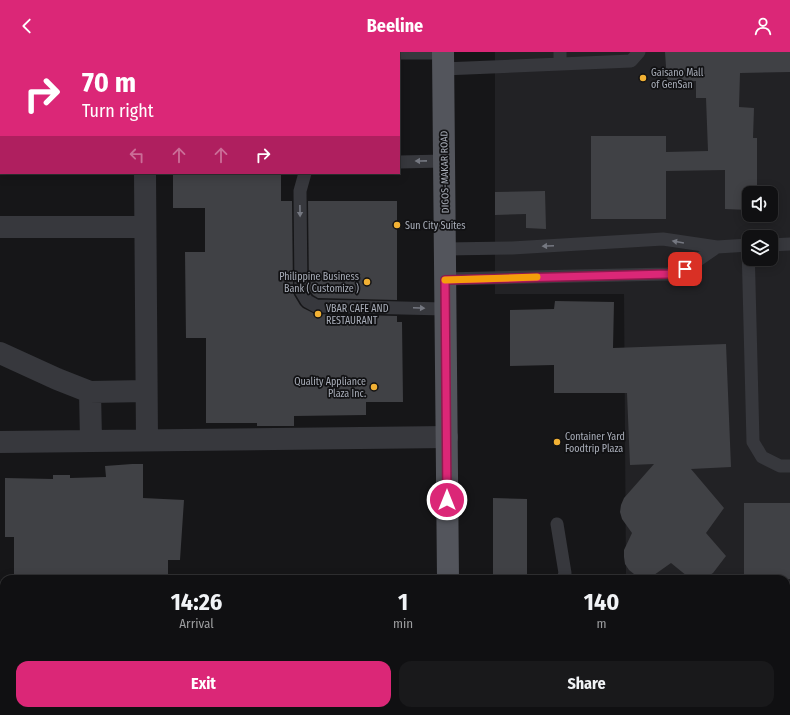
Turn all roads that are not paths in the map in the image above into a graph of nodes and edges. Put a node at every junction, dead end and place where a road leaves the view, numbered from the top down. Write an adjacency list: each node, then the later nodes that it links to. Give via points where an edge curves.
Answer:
1 (639, 52): 4 (lane, via 631,61)
2 (400, 53): 3 (lane)
3 (443, 58): 4 (lane); 5 (main road, DIGOS-MAKAR ROAD)
4 (560, 58)
5 (444, 161): 6 (lane, one-way to 6); 15 (main road, DIGOS-MAKAR ROAD)
6 (400, 162)
7 (145, 174): 9 (street)
8 (305, 174): 18 (lane, one-way to 18, via 300,191 301,291 306,300 316,306)
9 (145, 227): 10 (street); 20 (street)
10 (0, 228)
11 (790, 244): 13 (lane)
12 (742, 245): 14 (lane)
13 (778, 245)
14 (716, 247): 15 (lane, one-way to 15, via 663,239 512,248); 17 (lane, via 685,269 668,274)
15 (444, 249): 17 (main road, DIGOS-MAKAR ROAD)
16 (749, 266): 26 (lane, via 753,442 762,457 780,466)
17 (445, 280): 18 (main road, DIGOS-MAKAR ROAD)
18 (445, 308): 22 (main road, DIGOS-MAKAR ROAD)
19 (0, 353): 21 (street)
20 (146, 391): 21 (street); 24 (street)
21 (90, 392): 23 (street)
22 (447, 437): 24 (street); 28 (main road, DIGOS-MAKAR ROAD)
23 (91, 440): 24 (street); 25 (street)
24 (147, 440)
25 (0, 442)
26 (790, 466)
27 (557, 524): 29 (lane)
28 (448, 575)
29 (564, 575)

